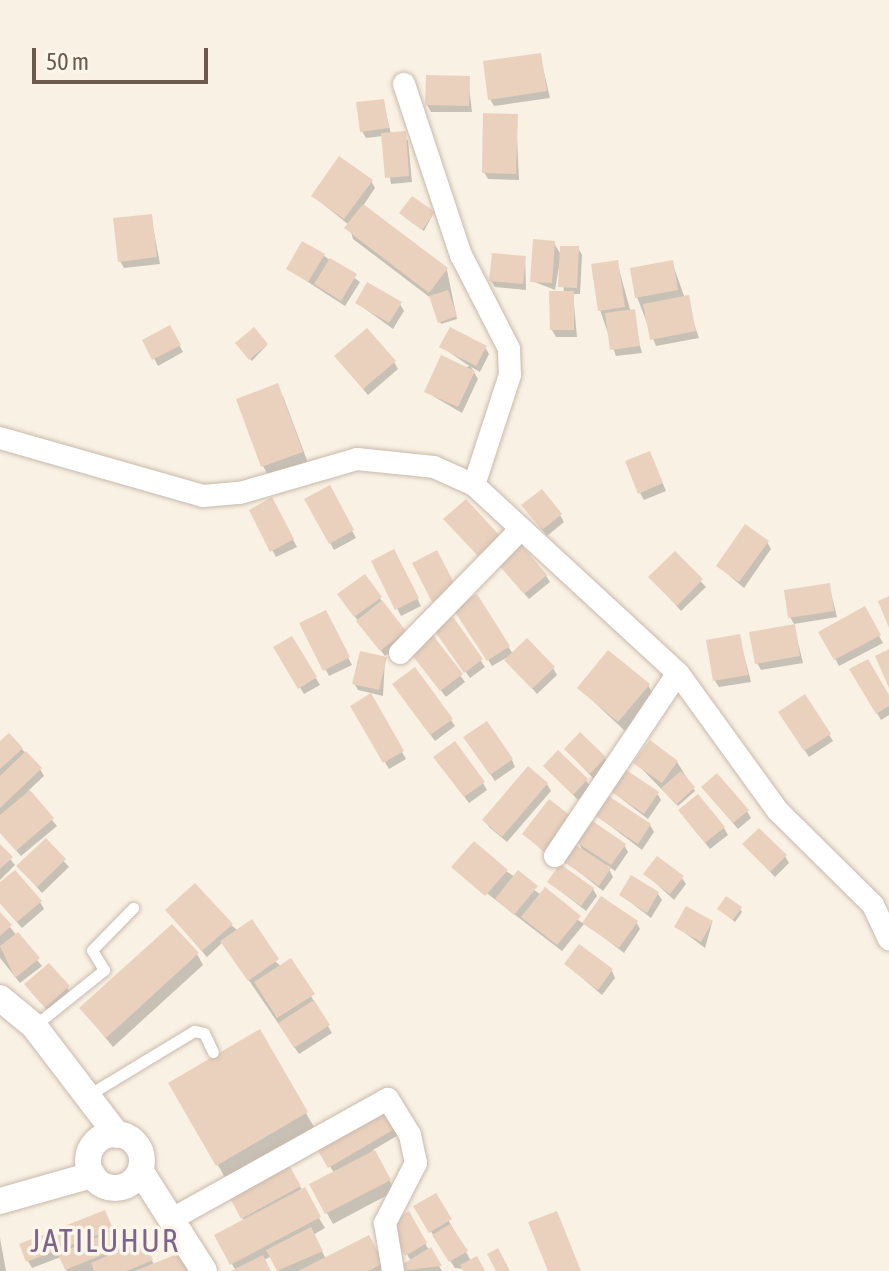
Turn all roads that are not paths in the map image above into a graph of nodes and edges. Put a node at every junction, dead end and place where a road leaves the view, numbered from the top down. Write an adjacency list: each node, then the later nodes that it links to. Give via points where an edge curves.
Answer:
1 (404, 84): 3 (street, via 461,255 509,349 510,375)
2 (0, 438): 3 (street, via 203,496 240,493 357,459 434,467)
3 (474, 485): 4 (street)
4 (521, 529): 5 (street); 6 (street)
5 (400, 653)
6 (678, 673): 7 (street); 9 (street, via 778,811 873,905)
7 (555, 856)
8 (133, 908): 11 (lane, via 92,950 104,970)
9 (889, 939)
10 (0, 998): 11 (street)
11 (34, 1026): 13 (street)
12 (213, 1052): 13 (lane, via 204,1033 194,1031)
13 (90, 1094): 14 (street)
14 (117, 1135): 15 (street, via 138,1147); 16 (street, via 92,1147)
15 (141, 1172): 16 (street, via 117,1188); 18 (street)
16 (92, 1175): 17 (street)
17 (0, 1201)
18 (172, 1219): 19 (street); 20 (street, via 391,1100 416,1163 385,1223)
19 (204, 1271)
20 (393, 1271)

